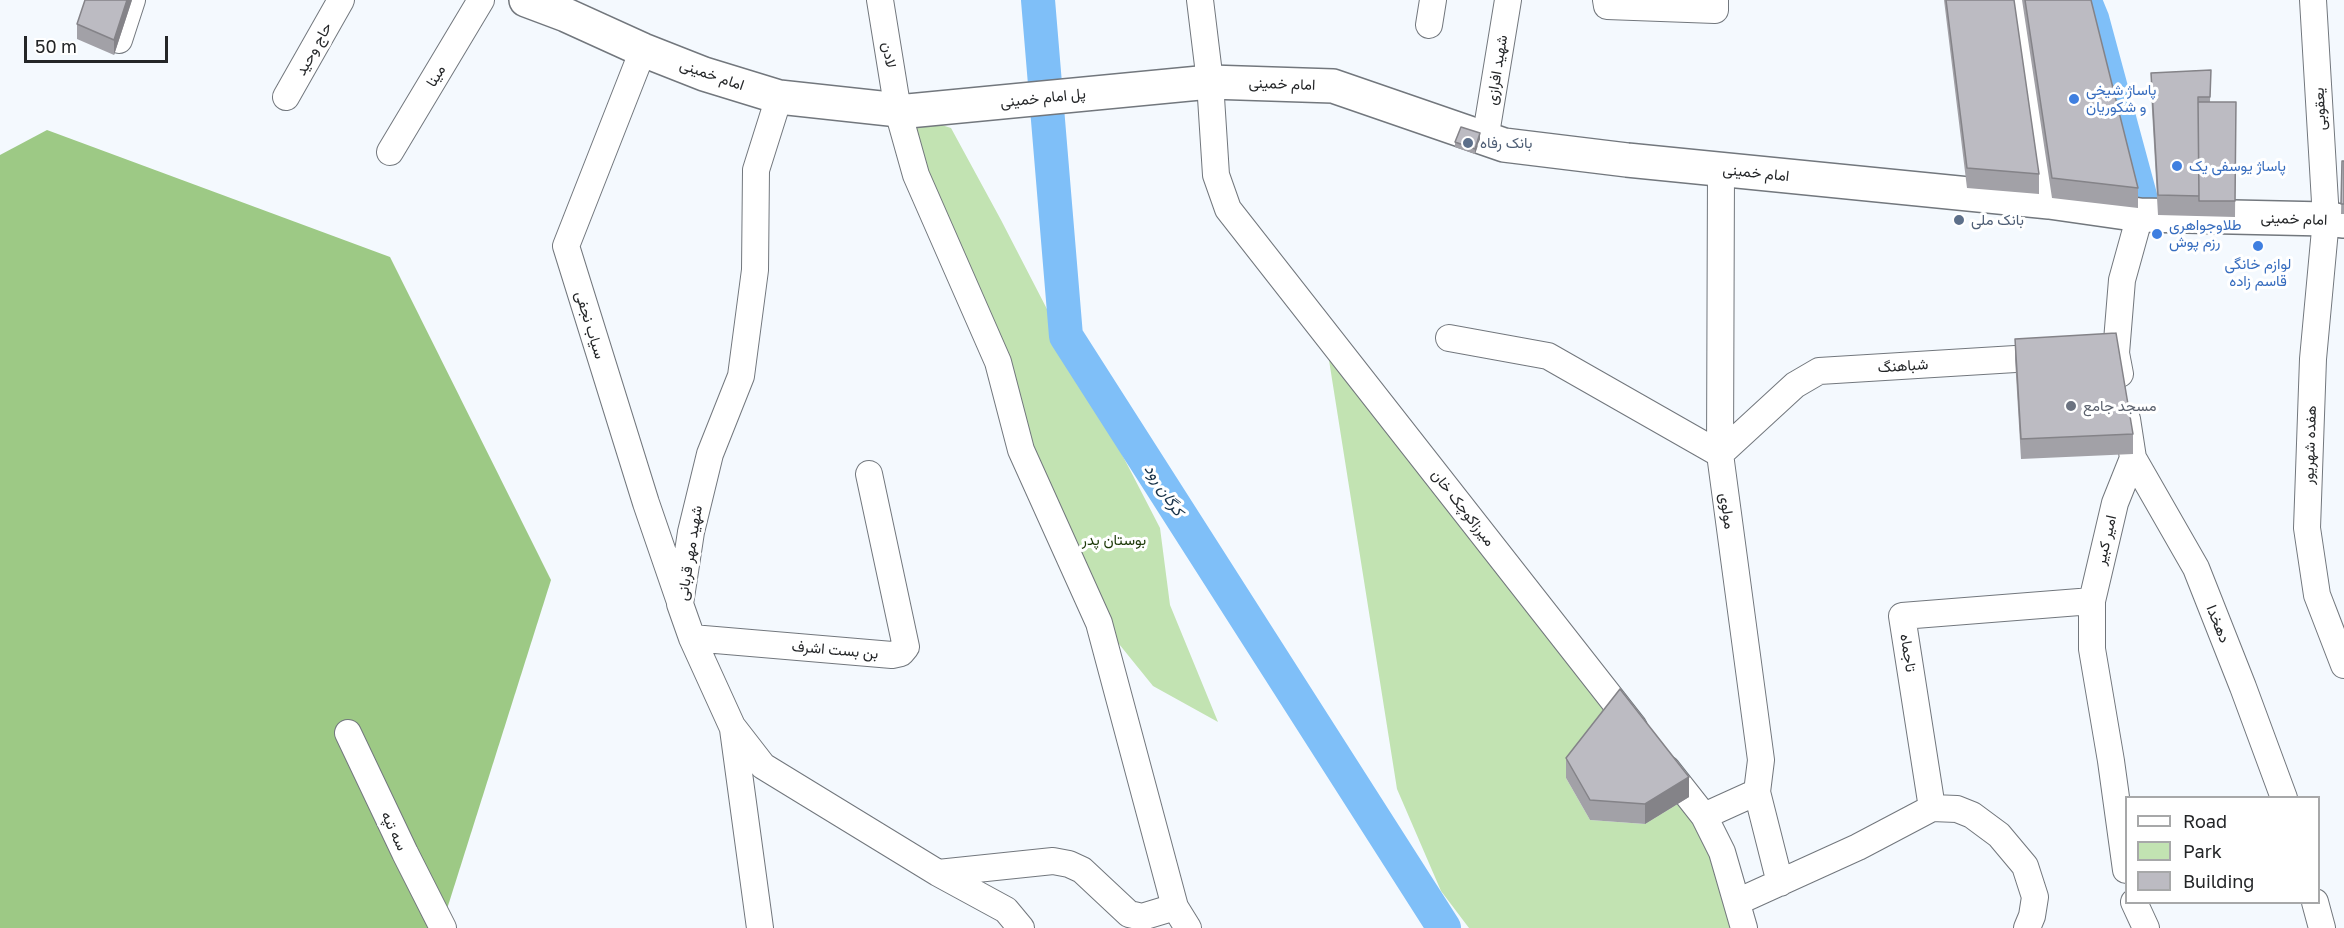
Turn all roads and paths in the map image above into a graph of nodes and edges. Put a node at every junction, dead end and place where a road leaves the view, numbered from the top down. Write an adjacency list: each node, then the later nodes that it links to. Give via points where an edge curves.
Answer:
1 (132, 0): 15 (street)
2 (341, 0): 19 (street, حاج وحید)
3 (481, 0): 23 (street, مینا)
4 (526, 0): 13 (main road, امام خمینی)
5 (880, 0): 21 (street, لادن)
6 (1200, 0): 17 (street, میرزاکوچک خان)
7 (1433, 0): 14 (street)
8 (1508, 0): 22 (street, شهید افرازی)
9 (1606, 0): 10 (street, via 1607,6 1715,10)
10 (1714, 0)
11 (2018, 0): 25 (street)
12 (2313, 0): 27 (street, یعقوبی)
13 (571, 8): 16 (main road, امام خمینی)
14 (1429, 26)
15 (119, 40)
16 (643, 50): 20 (main road, امام خمینی); 34 (street, سیاب نجفی, via 566,246)
17 (1210, 82): 18 (main road, امام خمینی); 22 (main road, امام خمینی, via 1333,86); 42 (street, میرزاکوچک خان, via 1216,175 1228,210)
18 (1178, 84): 21 (main road, پل امام خمینی)
19 (286, 97)
20 (779, 97): 21 (main road, امام خمینی); 34 (street, شهید مهر قربانی, via 756,170 755,270 741,376 710,454 691,532)
21 (903, 111): 49 (street, لادن, via 916,176 998,362 1021,450 1100,623)
22 (1485, 140): 24 (main road, امام خمینی, via 1504,146)
23 (390, 152)
24 (1721, 170): 25 (main road, امام خمینی); 30 (street, مولوی)
25 (2049, 202): 26 (main road, امام خمینی)
26 (2140, 215): 27 (main road, امام خمینی); 29 (street)
27 (2335, 220): 36 (street, هفده شهریور, via 2313,359 2307,528 2317,595)
28 (1449, 338): 30 (street, via 1548,356)
29 (2096, 354): 30 (street, شباهنگ, via 1819,371 1795,385); 31 (street)
30 (1720, 454): 39 (street, مولوی, via 1761,760)
31 (2133, 458): 33 (street, امیر کبیر, via 2115,502); 40 (street, دهخدا, via 2196,568)
32 (869, 474): 35 (street, بن بست اشرف, via 906,647 901,653)
33 (2092, 601): 41 (street, تاجماه, via 1902,616); 43 (street, امیر کبیر, via 2092,649)
34 (680, 604): 35 (street, شهید مهر قربانی)
35 (692, 638): 37 (street, شهید مهر قربانی)
36 (2344, 665)
37 (732, 726): 44 (street, شهید مهر قربانی, via 763,766); 51 (street)
38 (348, 733): 50 (street, سه تپه)
39 (1757, 792): 42 (street); 45 (street)
40 (2283, 796)
41 (1932, 808): 45 (street); 54 (street, via 1957,809 1972,815 1999,835 2025,866 2035,897)
42 (1704, 816): 46 (street, میرزاکوچک خان, via 1722,852)
43 (2125, 857)
44 (938, 873): 49 (street, via 1053,861 1082,870 1129,914); 52 (street, شهید مهر قربانی, via 1006,910)
45 (1780, 884): 46 (street)
46 (1737, 902): 53 (street, میرزاکوچک خان)
47 (2134, 904): 55 (street)
48 (2315, 904): 56 (street)
49 (1181, 918)
50 (443, 928)
51 (760, 928)
52 (1021, 928)
53 (1744, 928)
54 (2027, 928)
55 (2146, 928)
56 (2322, 928)

